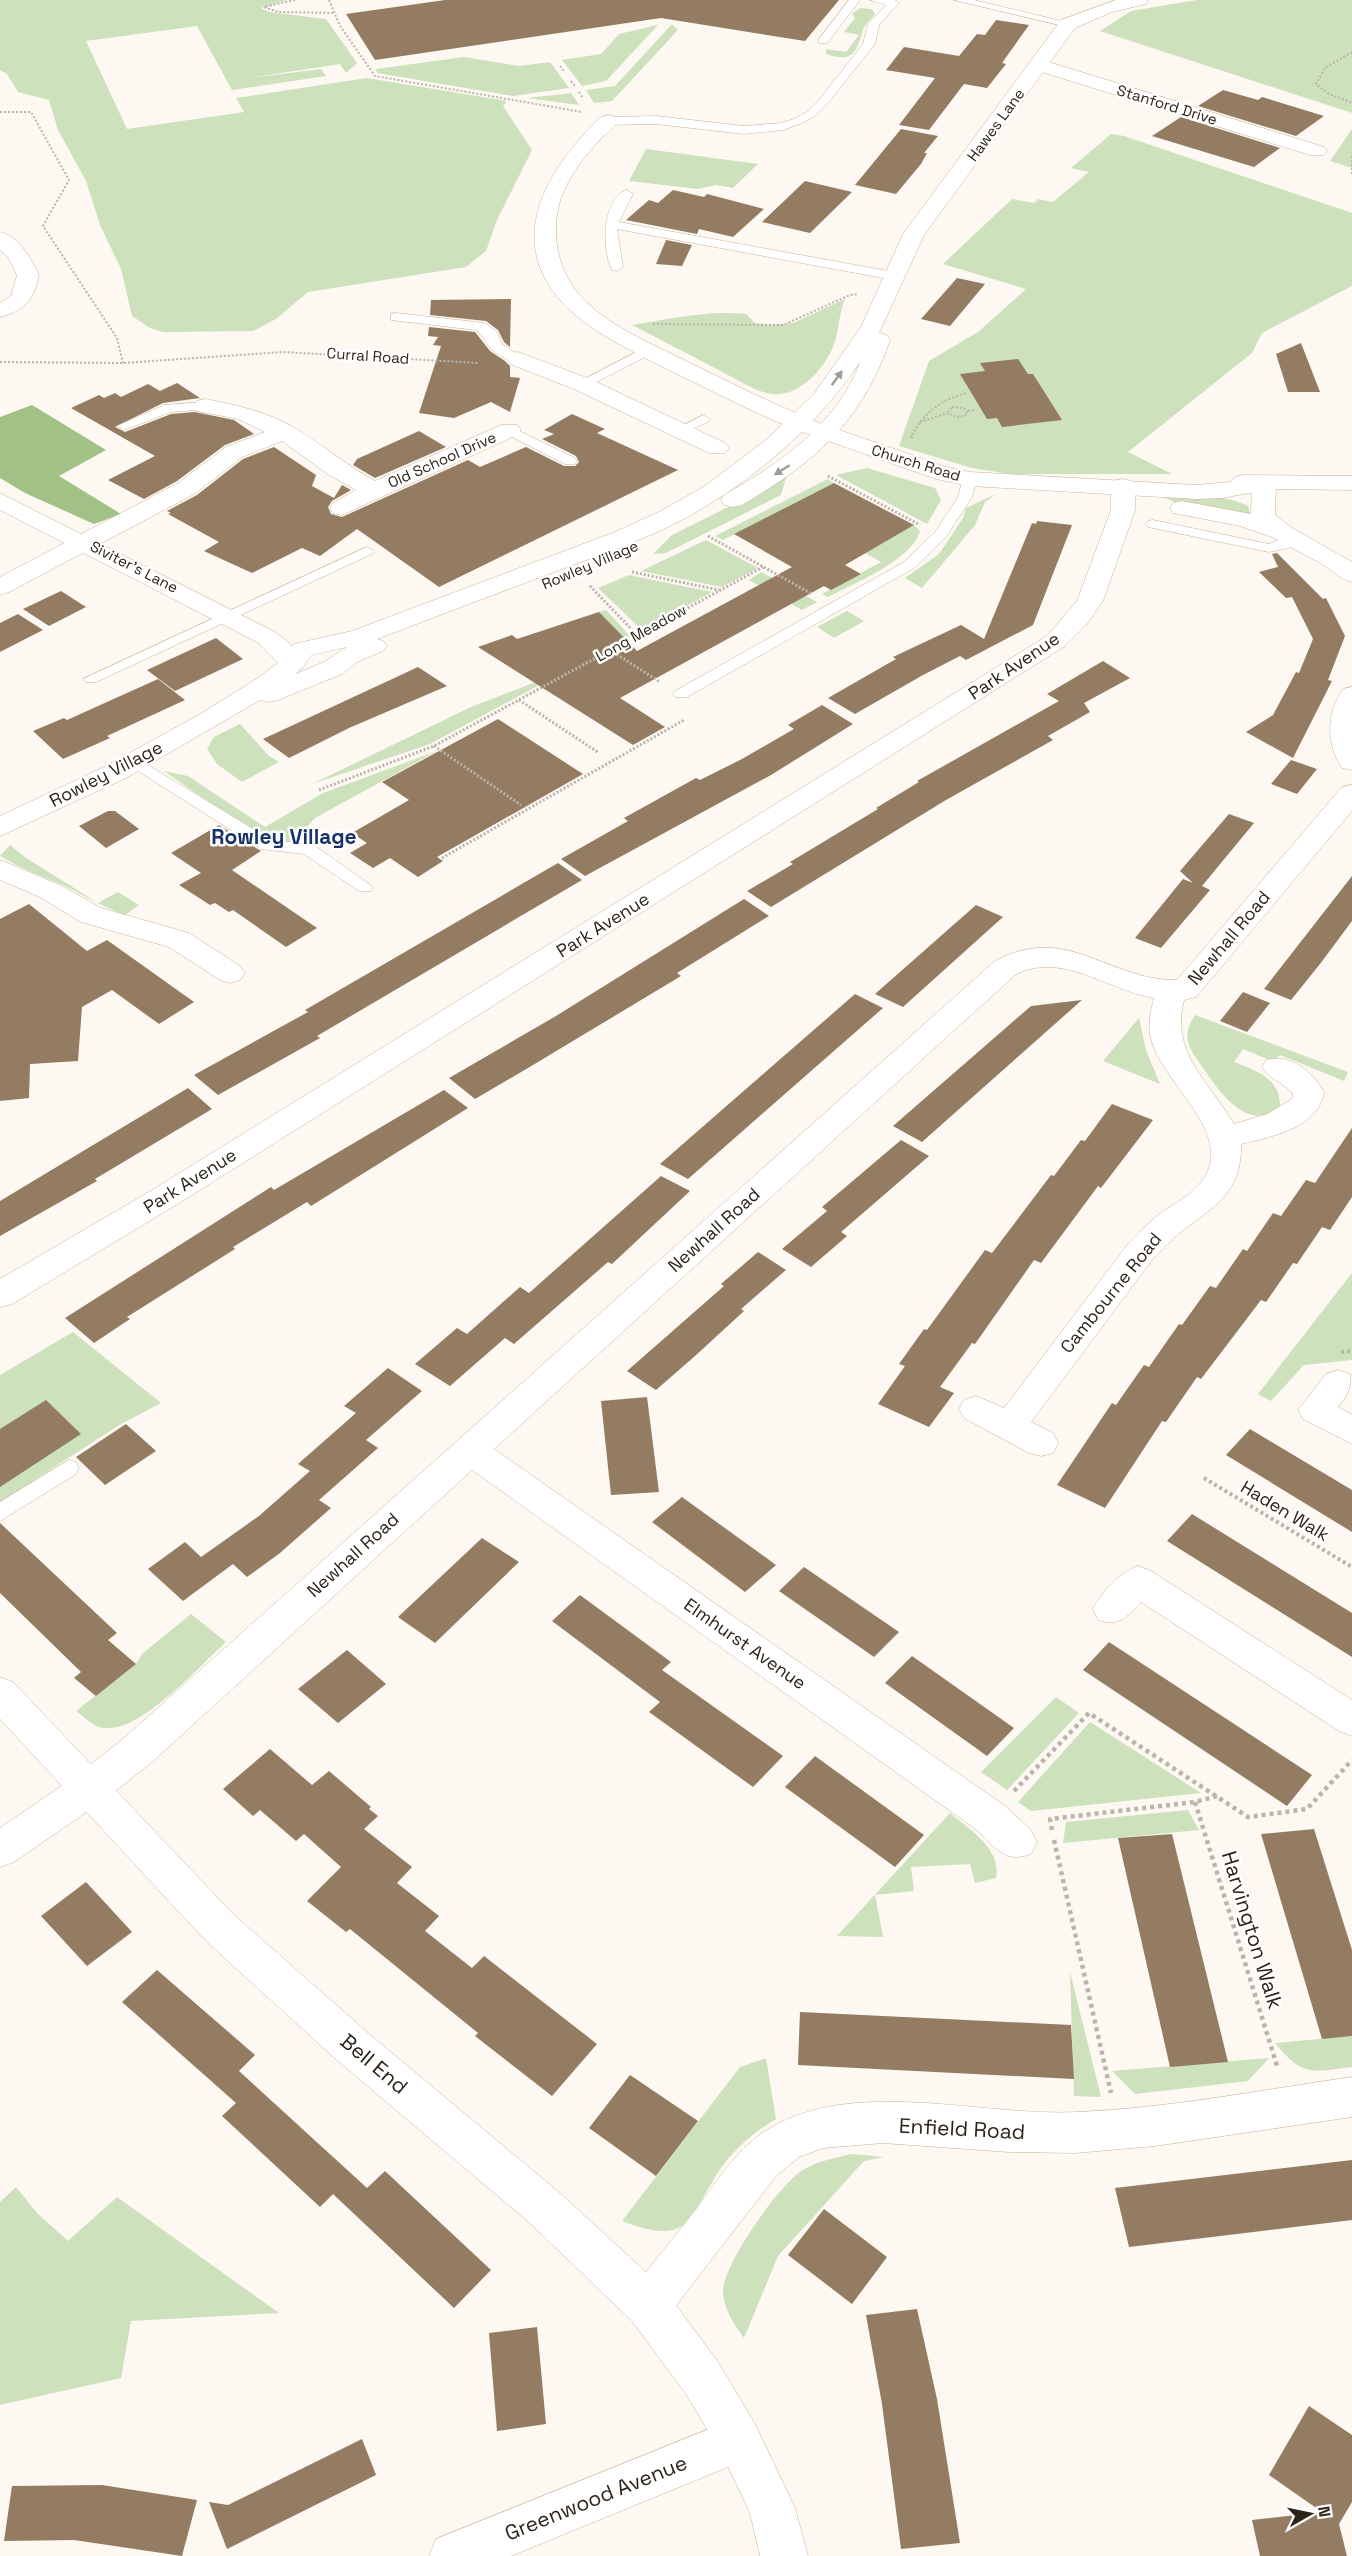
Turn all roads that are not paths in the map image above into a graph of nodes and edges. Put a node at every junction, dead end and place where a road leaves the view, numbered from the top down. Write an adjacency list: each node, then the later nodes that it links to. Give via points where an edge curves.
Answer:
1 (855, 0): 6 (lane)
2 (876, 0): 8 (lane, via 894,3 874,24 873,47 811,114 783,126 744,130 656,120)
3 (959, 0): 5 (lane)
4 (1139, 0): 5 (street)
5 (1068, 24): 7 (street, Hawes Lane)
6 (823, 41)
7 (1039, 65): 9 (street, Stanford Drive); 14 (street, Hawes Lane, via 914,234)
8 (608, 121): 17 (street, via 592,135 555,189 544,220 546,258 569,296 589,314)
9 (1307, 143)
10 (627, 194): 11 (lane, via 615,208)
11 (611, 224): 13 (lane); 14 (lane)
12 (0, 238): 15 (street, via 17,254 28,275 23,294)
13 (617, 267)
14 (891, 283): 22 (street, Hawes Lane, one-way to 14, via 822,399 872,327); 27 (street, Hawes Lane, via 873,360 861,386)
15 (7, 308)
16 (396, 317): 18 (lane, via 480,326 492,335 496,346)
17 (648, 350): 19 (lane); 22 (street)
18 (518, 359): 19 (street)
19 (582, 384): 25 (street)
20 (205, 406): 23 (lane, via 169,408); 26 (street, Old School Drive, via 244,413)
21 (703, 419): 25 (lane)
22 (799, 423): 27 (street, Church Road); 45 (street, Rowley Village, via 714,491 668,517 359,637)
23 (124, 426)
24 (509, 430): 29 (lane); 34 (street, Old School Drive)
25 (680, 431): 28 (street)
26 (285, 432): 34 (street, Old School Drive, via 337,470); 40 (street, via 234,452 187,488)
27 (828, 433): 30 (street, Church Road, via 944,474); 45 (street, Rowley Village, one-way to 45, via 785,469 701,516 603,561 361,651)
28 (717, 448)
29 (570, 461)
30 (970, 479): 33 (street, Church Road); 47 (lane, via 953,517 930,546 909,564)
31 (1352, 483): 32 (street, Church Road)
32 (1264, 484): 33 (street, Church Road, via 1196,492); 39 (street, via 1263,517)
33 (1123, 486): 59 (street, Park Avenue, via 1123,510 1090,601 1056,641 165,1197)
34 (374, 490): 36 (street, Old School Drive)
35 (0, 500): 40 (street, Siviter's Lane)
36 (342, 508)
37 (1182, 508): 39 (street, via 1245,520)
38 (1153, 524): 39 (lane, via 1269,548 1284,545)
39 (1284, 534): 42 (street, via 1340,563)
40 (85, 541): 43 (street); 44 (street, Siviter's Lane)
41 (367, 551): 44 (lane)
42 (1352, 574)
43 (0, 587)
44 (227, 615): 45 (street, Siviter's Lane); 46 (lane)
45 (316, 659): 49 (street, Rowley Village)
46 (91, 679)
47 (674, 690)
48 (1352, 696): 50 (street, via 1341,734)
49 (133, 761): 52 (street, Rowley Village); 54 (lane, via 267,845 309,849)
50 (1352, 762)
51 (1352, 793): 56 (street, Newhall Road, via 1185,990)
52 (0, 827)
53 (0, 869): 55 (street, via 51,891 91,915 179,940)
54 (364, 887)
55 (230, 973)
56 (1171, 992): 58 (street, Cambourne Road, via 1164,1016 1165,1036 1176,1061); 65 (street, Newhall Road, via 1040,956 1005,968)
57 (1277, 1067): 58 (street, via 1300,1081 1309,1092 1307,1104 1290,1118 1258,1130)
58 (1225, 1136): 62 (street, Cambourne Road, via 1227,1161 1208,1196 1163,1228 1140,1252)
59 (0, 1295)
60 (1338, 1383): 63 (street, via 1314,1410)
61 (976, 1409): 62 (street)
62 (1008, 1426): 64 (street)
63 (1352, 1431)
64 (1041, 1443)
65 (469, 1450): 71 (street, Newhall Road, via 145,1743); 72 (street, Elmhurst Avenue, via 991,1818)
66 (69, 1468): 67 (lane)
67 (0, 1513)
68 (1111, 1609): 70 (street, via 1138,1581)
69 (0, 1693): 71 (street, Bell End)
70 (1352, 1720)
71 (90, 1788): 73 (street, Newhall Road); 75 (street, Bell End, via 220,1928 352,2047 546,2209)
72 (1017, 1842)
73 (0, 1850)
74 (1352, 2097): 75 (street, Enfield Road, via 1090,2130 1036,2133 868,2124 831,2127 797,2136 772,2151 751,2174)
75 (648, 2305): 76 (street, Bell End, via 702,2378)
76 (739, 2440): 77 (street, Greenwood Avenue); 78 (street, Bell End, via 772,2508)
77 (453, 2556)
78 (784, 2556)

